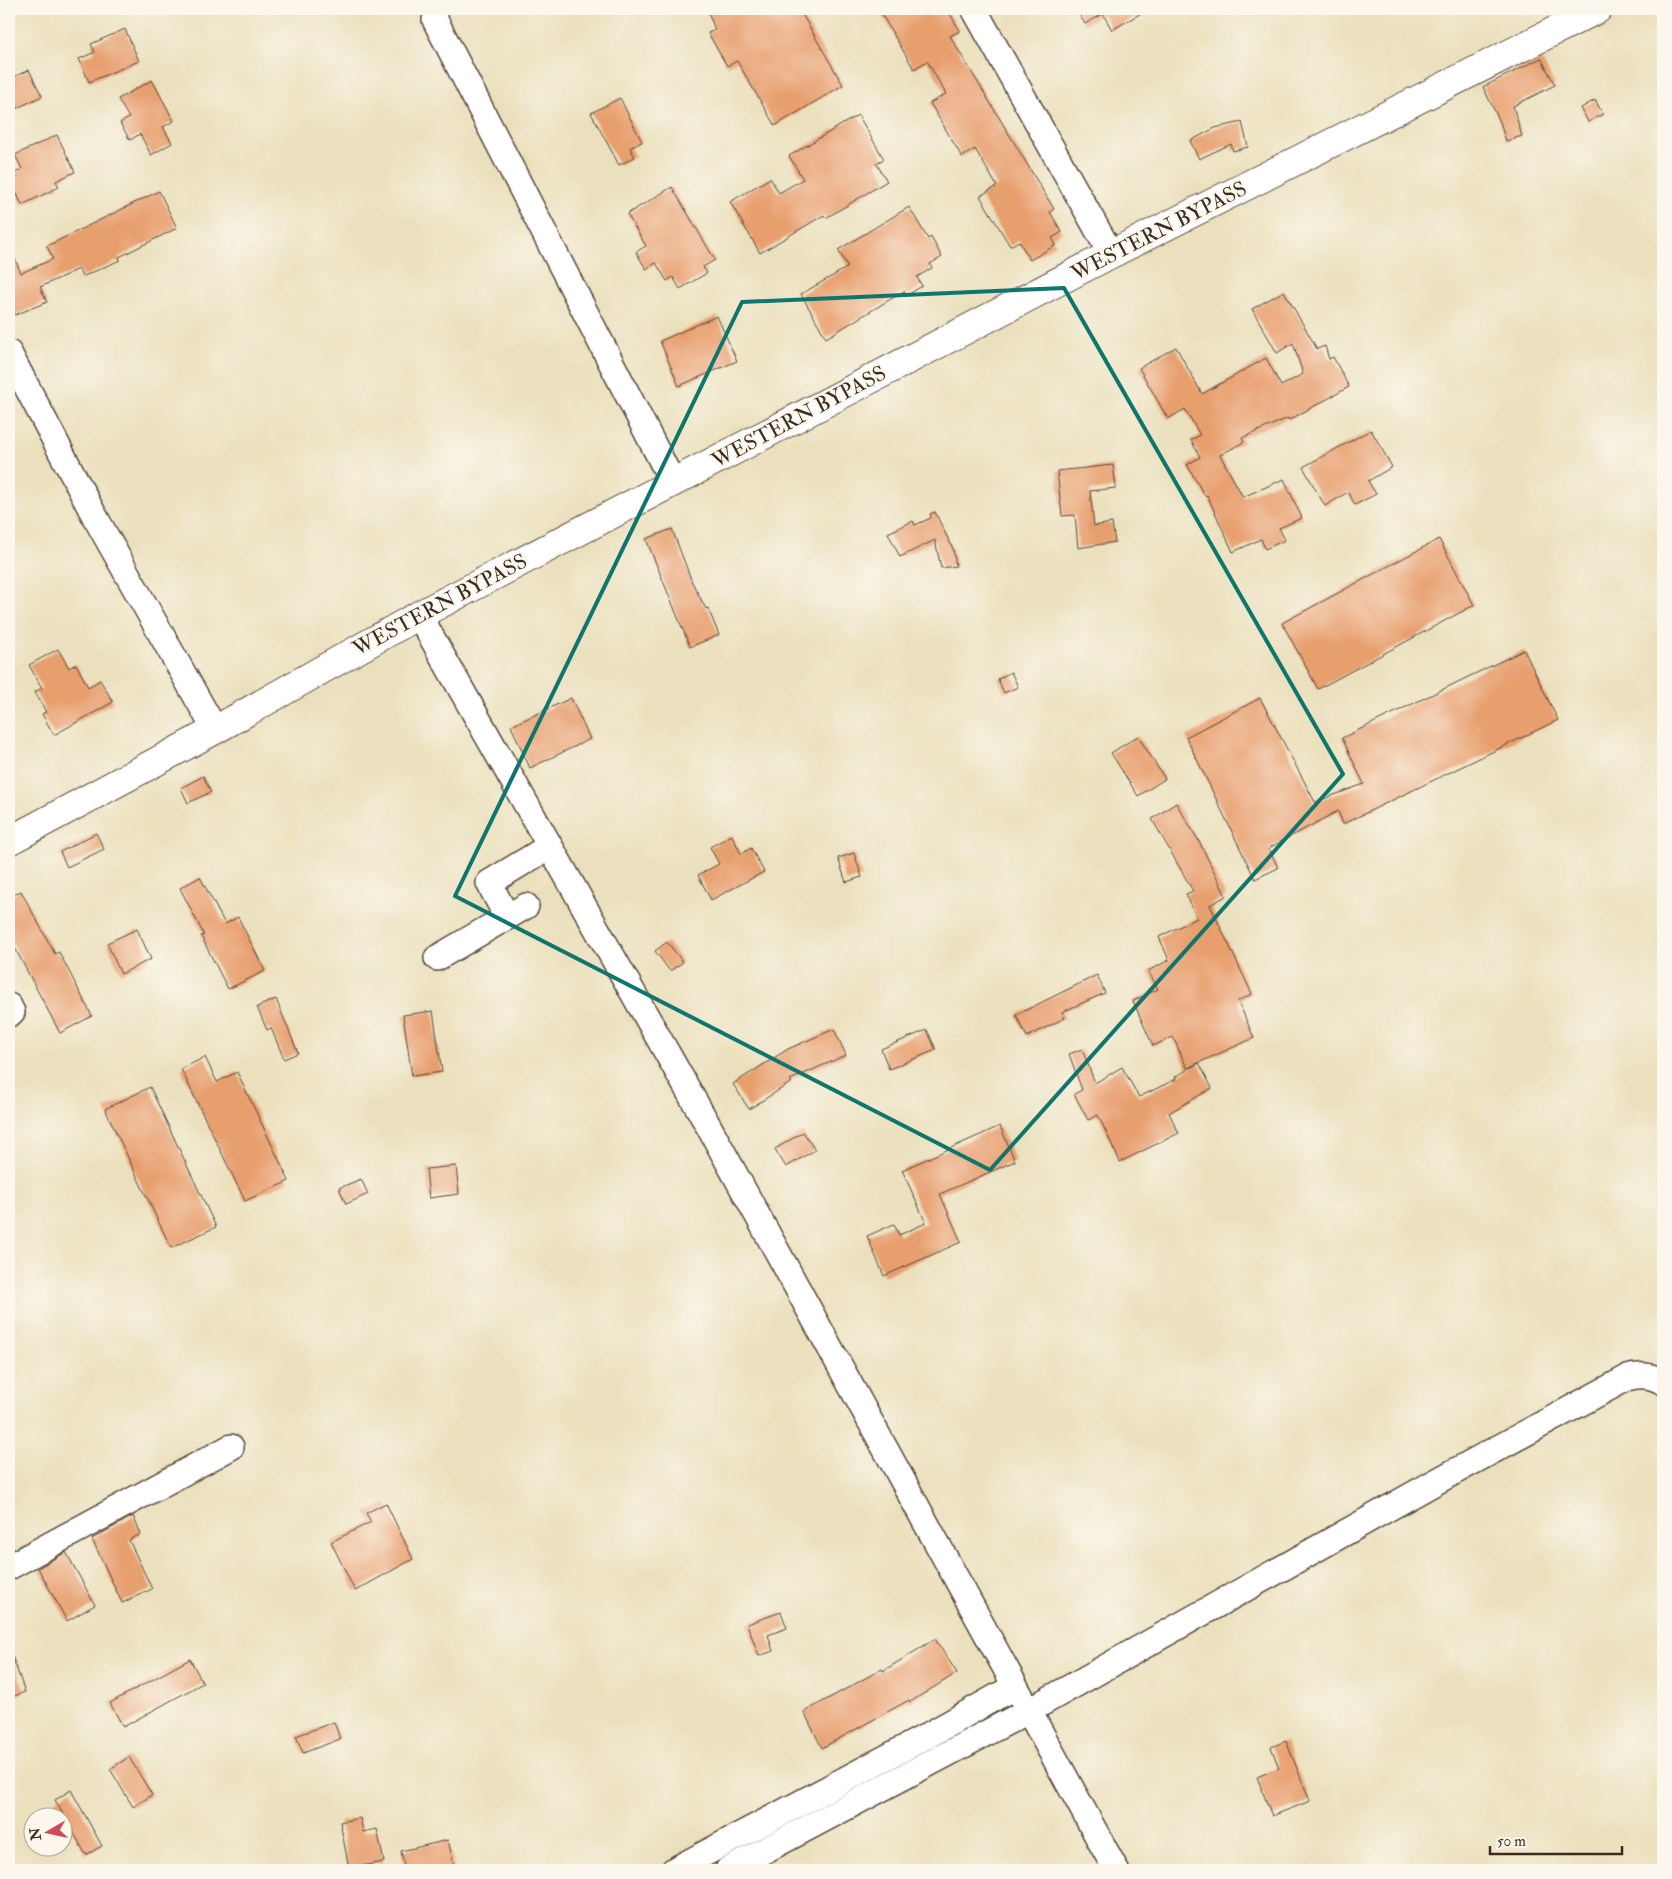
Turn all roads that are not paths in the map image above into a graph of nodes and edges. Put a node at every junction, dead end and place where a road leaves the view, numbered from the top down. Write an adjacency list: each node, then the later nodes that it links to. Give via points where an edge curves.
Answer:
1 (974, 9): 4 (street)
2 (1598, 9): 4 (main road, WESTERN BYPASS)
3 (435, 20): 6 (street)
4 (1112, 254): 6 (main road, WESTERN BYPASS)
5 (9, 353): 8 (street, via 94,515)
6 (673, 483): 7 (main road, WESTERN BYPASS)
7 (419, 615): 8 (main road, WESTERN BYPASS); 10 (street)
8 (215, 730): 9 (main road, WESTERN BYPASS)
9 (9, 841)
10 (550, 846): 11 (street, via 489,883 517,912); 17 (street, via 709,1127)
11 (437, 958)
12 (9, 1006): 13 (street, via 12,1012)
13 (9, 1014)
14 (1663, 1382): 18 (street, via 1638,1375 1627,1378)
15 (231, 1447): 16 (street)
16 (9, 1567)
17 (1014, 1687): 18 (street); 19 (street)
18 (1028, 1711): 20 (street); 21 (street)
19 (674, 1870)
20 (728, 1870)
21 (1116, 1870)

